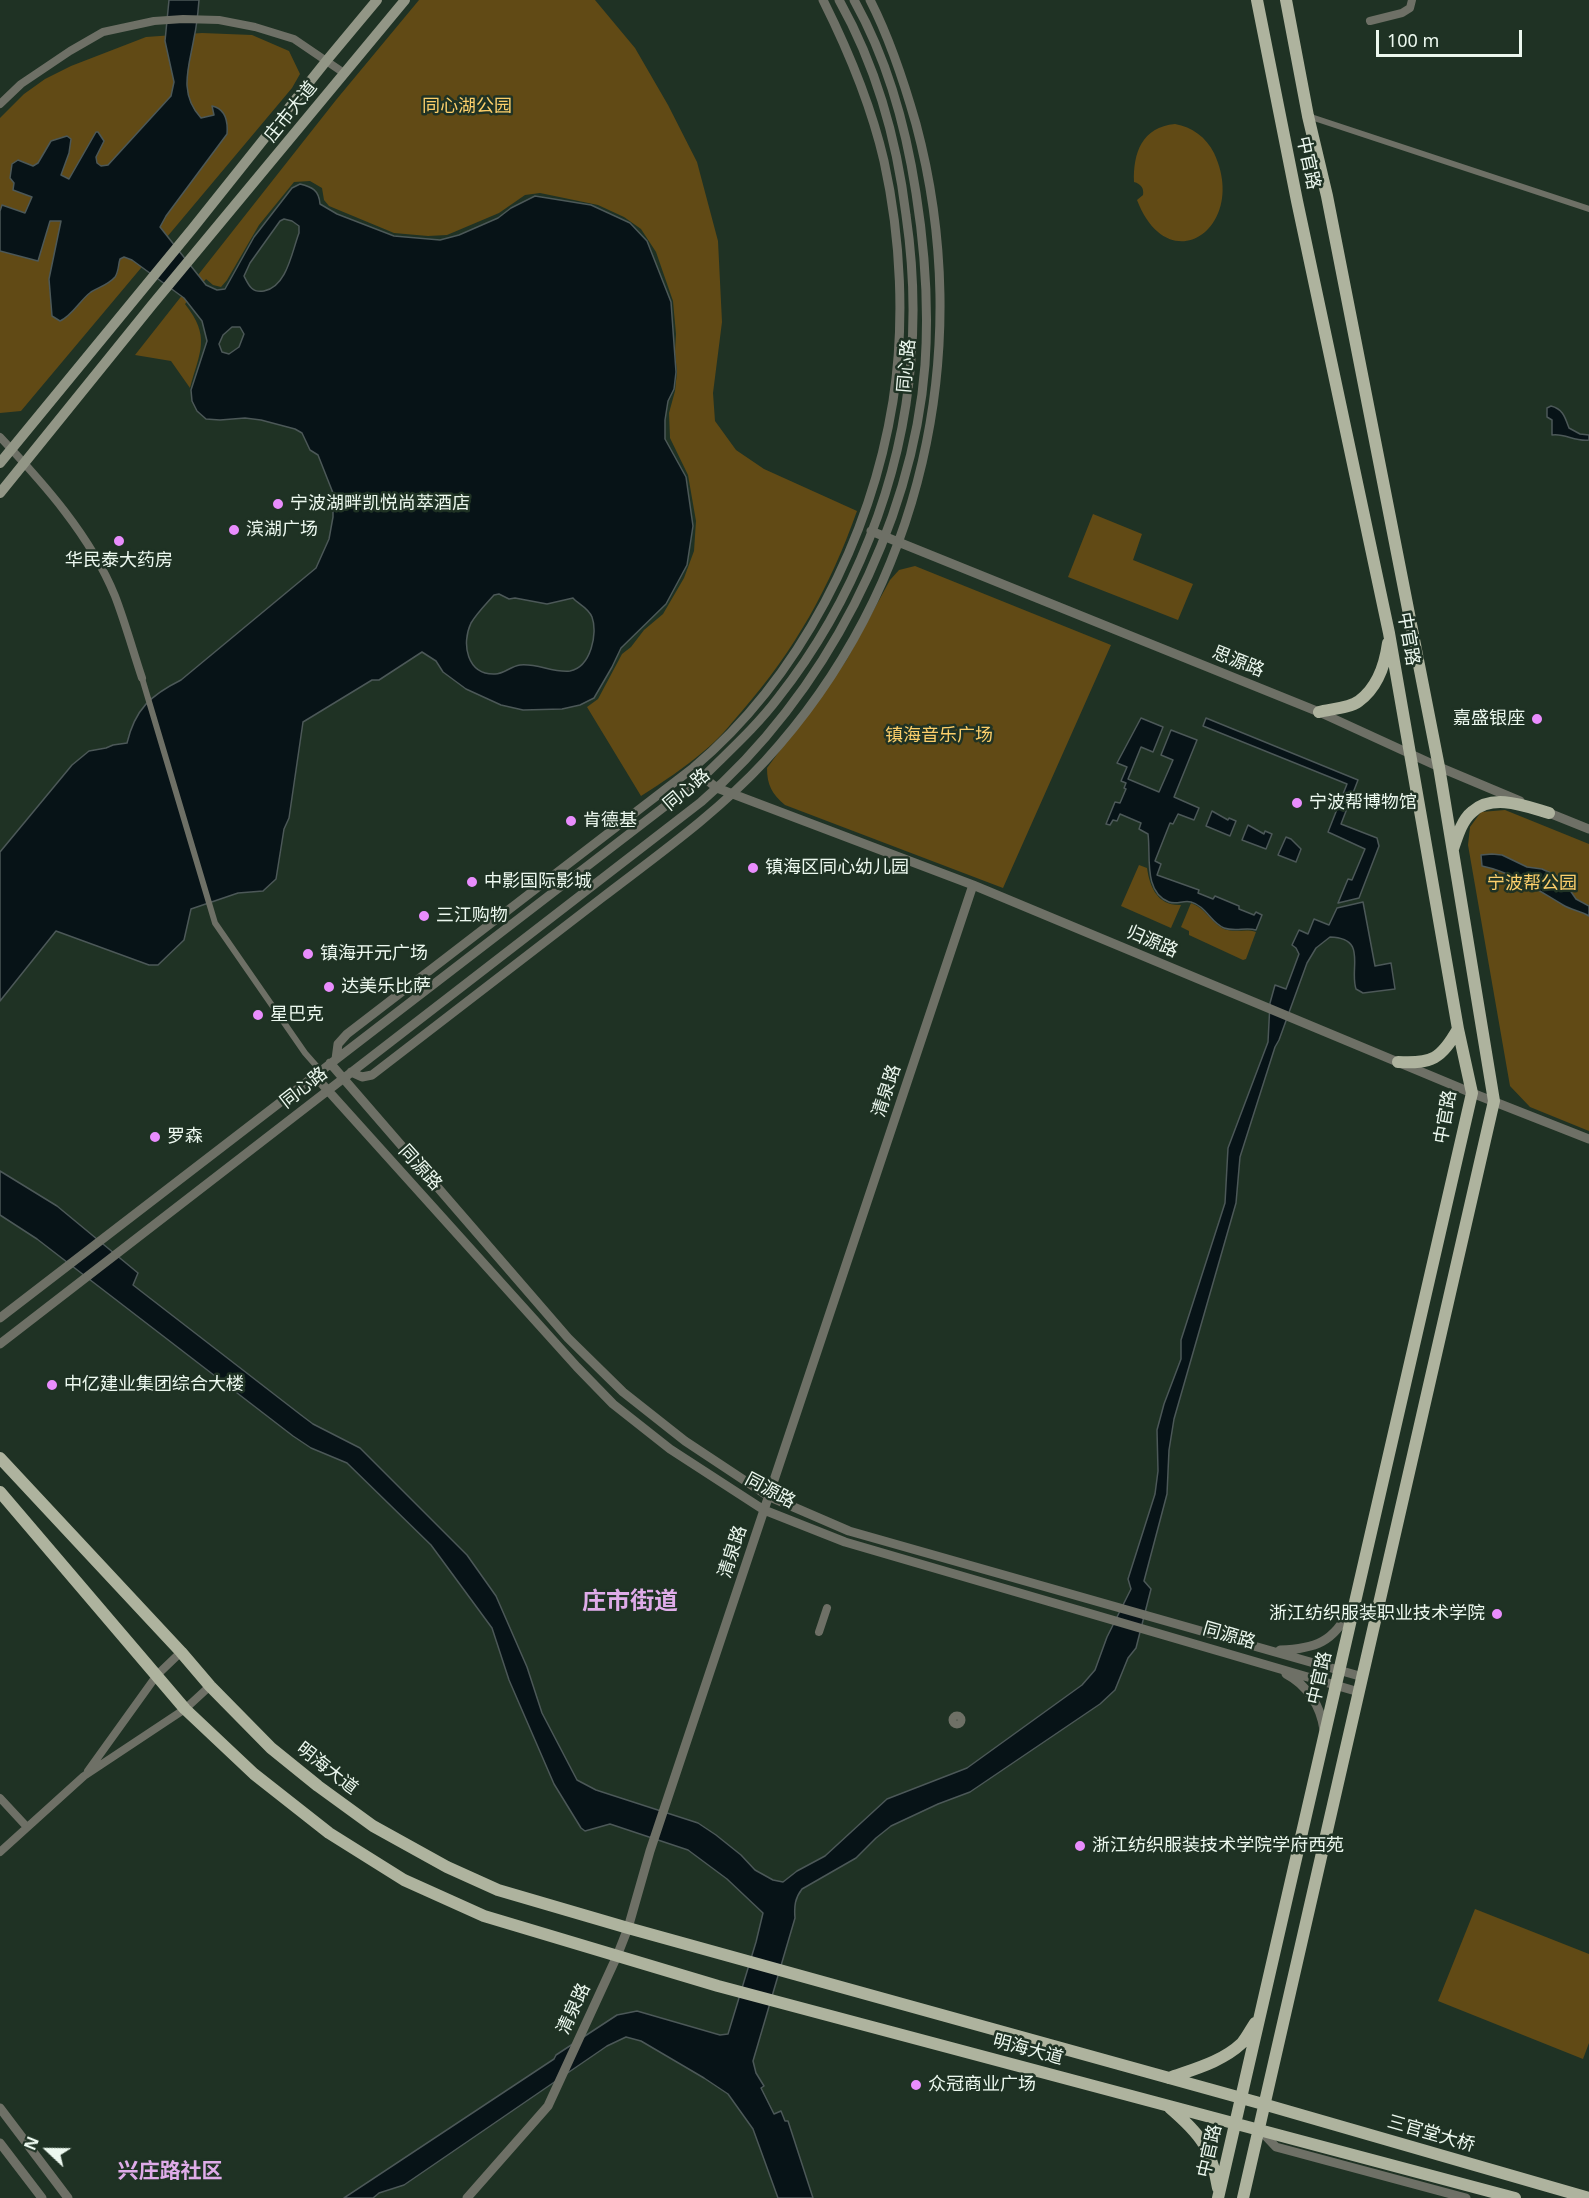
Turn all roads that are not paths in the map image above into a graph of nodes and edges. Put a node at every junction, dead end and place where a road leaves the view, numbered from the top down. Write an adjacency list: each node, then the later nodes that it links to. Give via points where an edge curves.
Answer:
1 (377, 0): 11 (main road, 庄市大道)
2 (405, 0): 12 (main road, 庄市大道)
3 (823, 0): 37 (street, via 849,52 884,161 899,279 893,400 864,513 841,568 817,616 778,676 726,739 347,1034 338,1044)
4 (839, 0): 21 (street, 同心路, via 876,83 897,152 911,251 912,360 906,404 886,493)
5 (854, 0): 22 (street, 同心路, via 891,84 911,158 926,262 925,366 919,410 899,497)
6 (870, 0): 23 (street, via 908,97 922,148 936,223 940,277 934,402 916,492)
7 (1257, 0): 24 (main road, 中官路)
8 (1286, 0): 14 (main road, 中官路)
9 (1412, 0): 10 (street, via 1410,8 1402,13)
10 (1370, 21)
11 (327, 60): 12 (street); 13 (street, via 294,39 255,27 219,20 154,21 103,32 21,84); 17 (main road, 庄市大道)
12 (344, 73): 18 (main road, 庄市大道)
13 (0, 104)
14 (1308, 116): 15 (street); 28 (main road, 中官路)
15 (1589, 209)
16 (0, 437): 17 (street)
17 (11, 449): 18 (street); 19 (main road)
18 (25, 462): 20 (main road); 25 (street, via 91,549 114,595)
19 (0, 463)
20 (0, 493)
21 (871, 531): 22 (street, 思源路); 29 (street, 同心路, via 845,591 805,660 753,728)
22 (884, 536): 23 (street, 思源路); 30 (street, 同心路, via 855,603 806,686 780,721)
23 (899, 542): 26 (street, 思源路); 31 (street, via 844,654 810,706)
24 (1389, 633): 26 (main road, via 1386,658 1376,683 1358,702); 27 (main road, 中官路)
25 (142, 678): 39 (street, via 215,923)
26 (1319, 712): 27 (street, 思源路)
27 (1409, 753): 28 (street, 思源路); 36 (main road, 中官路)
28 (1439, 767): 32 (street, 思源路); 34 (main road, 中官路)
29 (704, 777): 30 (street, 归源路); 37 (street, 同心路)
30 (717, 788): 31 (street, 归源路); 40 (street, 同心路)
31 (733, 794): 35 (street, 归源路); 40 (street, via 372,1075)
32 (1549, 813): 33 (street, 思源路); 34 (main road, via 1516,803 1487,803 1467,818)
33 (1589, 829)
34 (1452, 850): 43 (main road, 中官路)
35 (973, 885): 38 (street, 归源路); 49 (street, 清泉路)
36 (1458, 1029): 38 (main road, via 1435,1058 1421,1064); 42 (main road, 中官路)
37 (333, 1061): 39 (street, 同心路); 40 (street, 同源路)
38 (1398, 1062): 42 (street, 归源路)
39 (317, 1072): 41 (street, 同源路); 45 (street, 同心路)
40 (347, 1075): 41 (street, 同心路); 49 (street, 同源路, via 568,1338 623,1392 685,1441)
41 (328, 1091): 46 (street, 同心路); 50 (street, 同源路, via 613,1404 670,1449)
42 (1472, 1093): 43 (street, 归源路); 51 (main road, 中官路)
43 (1494, 1101): 44 (street, 归源路); 59 (main road, 中官路)
44 (1589, 1139)
45 (0, 1318)
46 (0, 1344)
47 (0, 1458): 55 (main road, 明海大道)
48 (0, 1492): 58 (main road)
49 (768, 1496): 50 (street, 清泉路); 54 (street, 同源路, via 849,1531)
50 (764, 1510): 56 (street, 同源路, via 845,1542); 69 (street, 清泉路)
51 (1357, 1593): 54 (street, via 1337,1631 1324,1641 1312,1647); 57 (main road, 中官路)
52 (827, 1608): 53 (street)
53 (819, 1632)
54 (1268, 1650): 57 (street, 同源路)
55 (181, 1652): 58 (street); 61 (main road, 明海大道)
56 (1265, 1664): 60 (street, 同源路); 64 (street, via 1295,1679 1309,1693 1319,1708)
57 (1341, 1670): 59 (street, 同源路); 60 (main road, 中官路)
58 (156, 1675): 63 (main road); 65 (street)
59 (1363, 1677): 62 (main road, 中官路)
60 (1337, 1685): 62 (street, 同源路); 64 (main road, 中官路)
61 (210, 1686): 63 (street); 69 (main road, 明海大道, via 271,1748 373,1826 498,1890)
62 (1359, 1692): 74 (main road, 中官路)
63 (185, 1709): 65 (street); 70 (main road, via 254,1774 320,1826 404,1880 484,1916)
64 (1325, 1737): 71 (main road, 中官路)
65 (84, 1776): 67 (street)
66 (0, 1798): 67 (street)
67 (27, 1827): 68 (street)
68 (0, 1851)
69 (628, 1928): 70 (street, 清泉路); 72 (main road, 明海大道)
70 (617, 1956): 75 (main road, 明海大道, via 790,2006); 84 (street, 清泉路, via 548,2106)
71 (1261, 2014): 72 (main road, via 1243,2042 1223,2057); 73 (main road, 中官路)
72 (1168, 2078): 73 (main road, 明海大道)
73 (1241, 2099): 74 (main road, 明海大道); 77 (main road, 中官路)
74 (1263, 2104): 78 (main road, 中官路); 81 (main road, 三官堂大桥)
75 (1167, 2105): 77 (main road, 明海大道); 80 (main road, via 1192,2127 1207,2148 1214,2164)
76 (0, 2108): 83 (street)
77 (1235, 2124): 78 (main road, 明海大道); 80 (main road, 中官路)
78 (1258, 2128): 85 (main road, 中官路); 86 (street, via 1276,2147); 87 (main road)
79 (0, 2143): 82 (street)
80 (1218, 2196)
81 (1583, 2196)
82 (42, 2198)
83 (68, 2198)
84 (467, 2198)
85 (1243, 2198)
86 (1466, 2198)
87 (1515, 2198)

